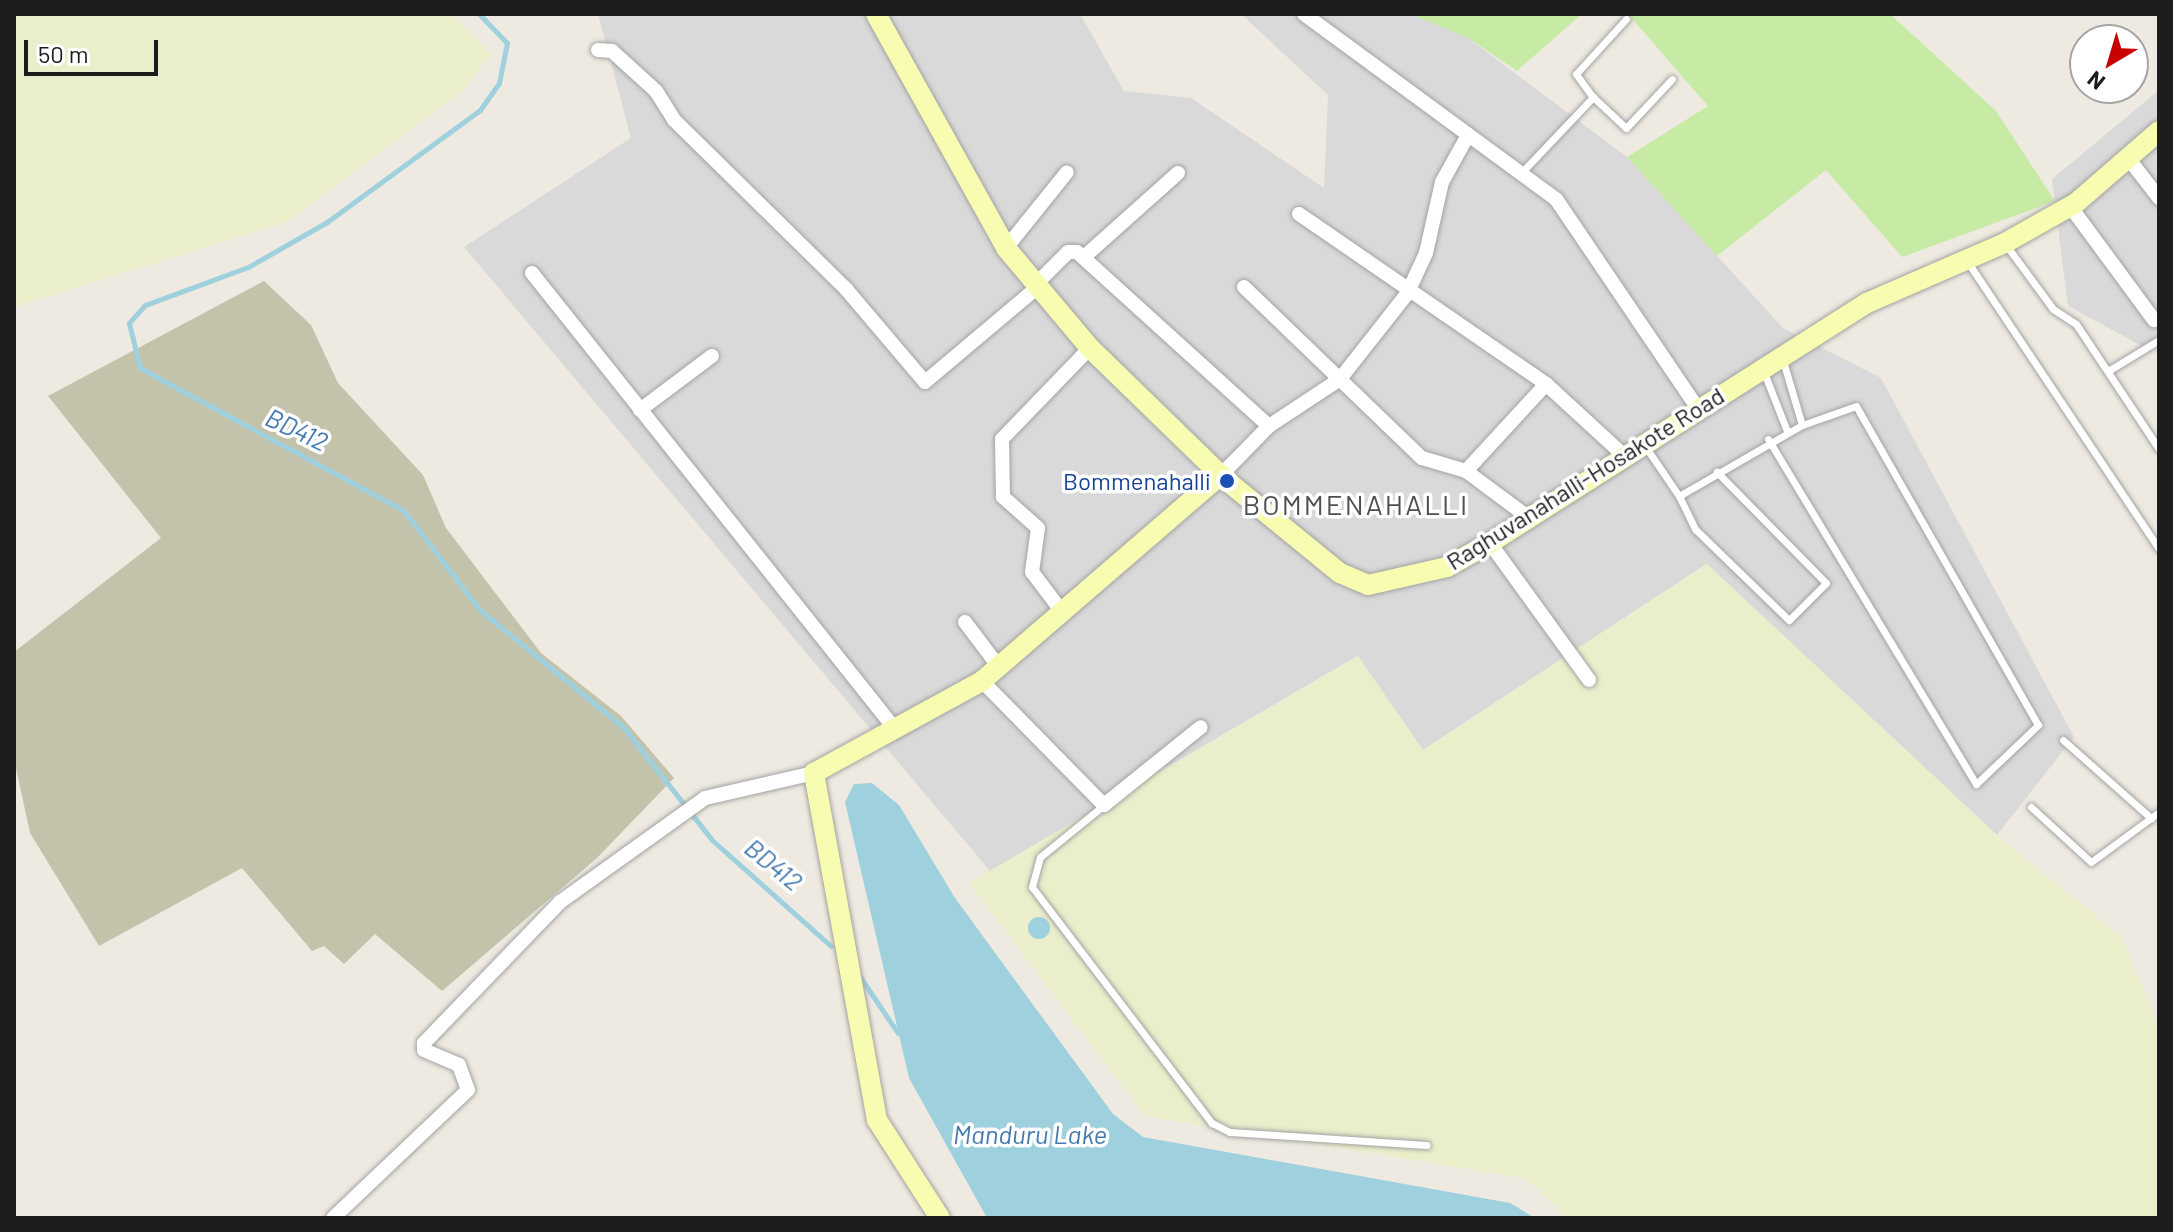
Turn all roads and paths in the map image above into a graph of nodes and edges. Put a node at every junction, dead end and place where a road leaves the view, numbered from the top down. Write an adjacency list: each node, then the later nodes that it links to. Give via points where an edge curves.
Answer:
1 (876, 14): 17 (main road, Raghuvanahalli-Hosakote Road)
2 (1304, 14): 8 (street)
3 (1626, 19): 6 (lane, via 1576,74)
4 (598, 50): 21 (street, via 612,51 656,91 674,120 846,289 925,382)
5 (1672, 79): 6 (lane, via 1626,128)
6 (1593, 97): 12 (lane)
7 (2159, 131): 9 (main road, Raghuvanahalli-Hosakote Road)
8 (1468, 135): 12 (street); 23 (street, via 1442,182 1426,253)
9 (2128, 158): 13 (street); 14 (main road, Raghuvanahalli-Hosakote Road)
10 (1067, 172): 17 (street)
11 (1178, 173): 18 (street)
12 (1521, 173): 33 (street, via 1556,199)
13 (2159, 198)
14 (2070, 206): 16 (main road, Raghuvanahalli-Hosakote Road); 24 (street)
15 (1299, 214): 23 (street)
16 (2005, 243): 19 (main road, Raghuvanahalli-Hosakote Road); 30 (lane)
17 (1006, 248): 21 (main road, Raghuvanahalli-Hosakote Road)
18 (1084, 257): 21 (street, via 1068,252); 36 (street)
19 (1966, 259): 27 (main road, Raghuvanahalli-Hosakote Road, via 1867,303); 48 (lane)
20 (532, 273): 34 (street)
21 (1037, 285): 26 (main road, Raghuvanahalli-Hosakote Road)
22 (1244, 287): 31 (street)
23 (1407, 294): 31 (street); 32 (street)
24 (2154, 320)
25 (2159, 340): 30 (lane)
26 (1090, 348): 44 (main road, Raghuvanahalli-Hosakote Road); 49 (street, via 1002,439 1003,497 1038,528 1032,572)
27 (1781, 355): 29 (main road, Raghuvanahalli-Hosakote Road); 35 (lane)
28 (712, 356): 34 (street)
29 (1762, 368): 33 (main road, Raghuvanahalli-Hosakote Road); 37 (lane)
30 (2108, 371): 40 (lane)
31 (1340, 379): 36 (street); 42 (street, via 1422,458)
32 (1546, 384): 41 (street); 42 (street)
33 (1697, 407): 39 (main road, Raghuvanahalli-Hosakote Road)
34 (640, 410): 55 (street)
35 (1802, 425): 37 (lane); 38 (lane, via 1856,406 2038,725 1976,784)
36 (1269, 426): 44 (street)
37 (1787, 431): 38 (lane)
38 (1768, 439): 43 (lane)
39 (1642, 440): 41 (main road, Raghuvanahalli-Hosakote Road); 45 (lane)
40 (2159, 449)
41 (1622, 454): 46 (main road, Raghuvanahalli-Hosakote Road)
42 (1466, 471): 46 (street)
43 (1717, 472): 45 (lane); 45 (lane, via 1826,583 1789,620 1695,529)
44 (1221, 475): 47 (main road, Raghuvanahalli-Hosakote Road, via 1340,573 1368,585 1447,567); 49 (main road)
45 (1679, 496)
46 (1529, 518): 47 (main road, Raghuvanahalli-Hosakote Road)
47 (1490, 543): 52 (street)
48 (2159, 549)
49 (1061, 610): 51 (main road)
50 (965, 622): 51 (street)
51 (999, 667): 53 (main road)
52 (1589, 680)
53 (982, 681): 55 (main road); 58 (street)
54 (1201, 727): 58 (street)
55 (895, 729): 57 (main road)
56 (2063, 740): 61 (lane)
57 (814, 773): 63 (street, via 705,798 560,902 424,1043 424,1050 459,1065 468,1090); 64 (main road, via 877,1120)
58 (1104, 805): 62 (lane, via 1040,857 1032,887 1212,1123 1230,1132)
59 (2031, 807): 61 (lane, via 2091,862)
60 (2159, 812): 61 (lane)
61 (2151, 818)
62 (1427, 1145)
63 (333, 1218)
64 (940, 1218)

